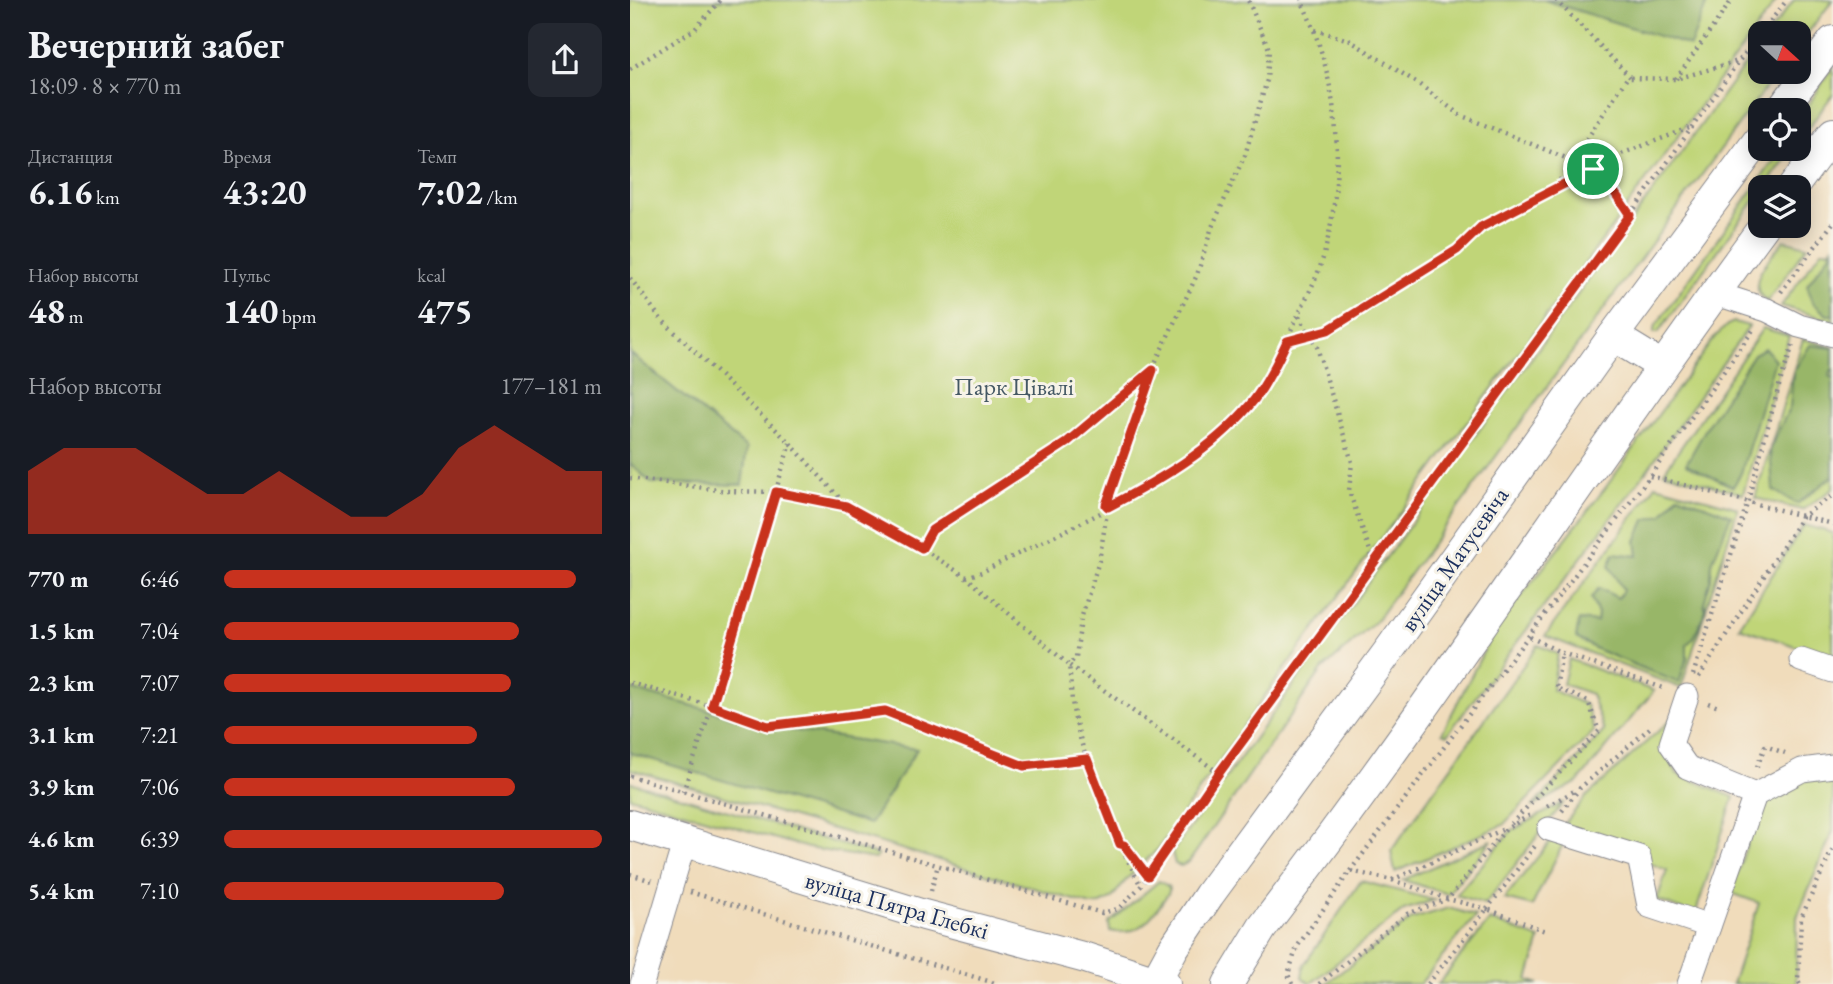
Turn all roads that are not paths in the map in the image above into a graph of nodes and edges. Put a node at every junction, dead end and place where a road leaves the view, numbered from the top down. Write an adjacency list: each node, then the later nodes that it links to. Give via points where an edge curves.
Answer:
1 (1833, 41): 2 (main road)
2 (1790, 98)
3 (1833, 132): 5 (main road)
4 (1748, 154): 9 (main road, вуліца Матусевіча)
5 (1802, 175)
6 (1755, 238): 7 (main road)
7 (1714, 293): 8 (lane); 10 (main road)
8 (1833, 335)
9 (1613, 336): 10 (main road); 20 (main road, вуліца Матусевіча, via 1209,895 1173,949)
10 (1662, 366): 22 (main road, via 1511,585 1262,928)
11 (1801, 660): 12 (lane)
12 (1833, 671)
13 (1687, 696): 15 (lane, via 1671,744 1687,767)
14 (1833, 766): 15 (lane)
15 (1754, 783): 19 (lane)
16 (630, 825): 18 (main road, вуліца Пятра Глебкі)
17 (1549, 829): 19 (lane, via 1639,857 1649,906)
18 (685, 841): 20 (main road, вуліца Пятра Глебкі); 21 (lane)
19 (1709, 926): 23 (lane)
20 (1158, 983)
21 (642, 984)
22 (1228, 984)
23 (1689, 984)

